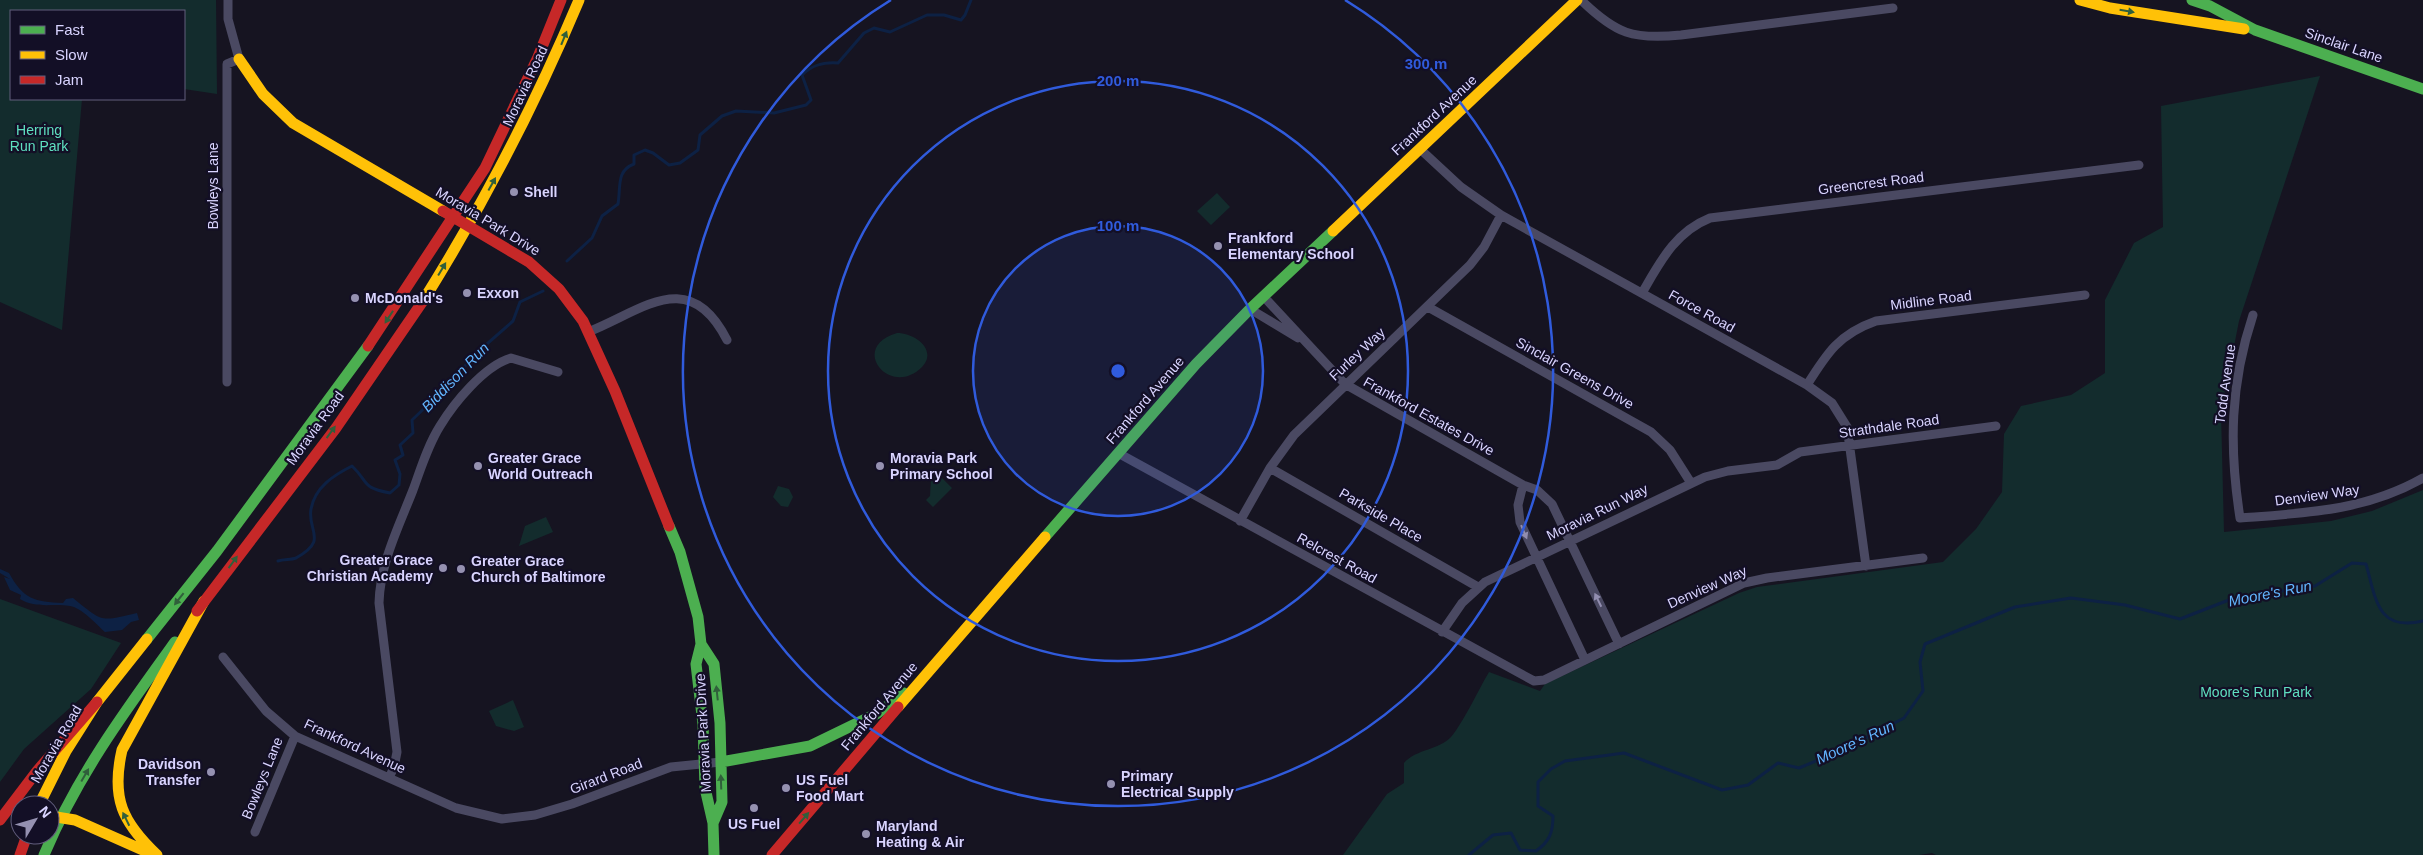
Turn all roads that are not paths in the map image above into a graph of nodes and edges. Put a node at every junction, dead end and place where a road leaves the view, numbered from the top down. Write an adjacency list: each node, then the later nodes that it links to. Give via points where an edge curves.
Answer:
1 (228, 0): 10 (street, via 228,19)
2 (561, 0): 15 (main road, Moravia Road, via 538,57 485,168)
3 (579, 0): 16 (main road, Moravia Road, one-way to 3, via 534,104)
4 (1577, 0): 12 (main road, Frankford Avenue)
5 (1581, 0): 8 (street, via 1614,28 1651,37 1681,36)
6 (2080, 0): 9 (main road, Sinclair Lane, one-way to 9, via 2133,12)
7 (2192, 0): 9 (main road, Sinclair Lane)
8 (1892, 8)
9 (2255, 30): 11 (main road, Sinclair Lane)
10 (239, 59): 15 (main road, Moravia Park Drive, via 267,102 293,123); 27 (street, Bowleys Lane, via 227,64)
11 (2423, 88)
12 (1420, 149): 14 (street, Force Road, via 1461,187); 19 (main road, Frankford Avenue)
13 (2139, 165): 17 (street, Greencrest Road, via 1710,218 1692,227 1669,247)
14 (1501, 215): 17 (street, Force Road); 20 (street, Furley Way, via 1474,260)
15 (452, 216): 16 (main road, Moravia Park Drive); 53 (main road, Moravia Road, one-way to 53, via 386,322 217,551)
16 (468, 226): 23 (main road, Moravia Park Drive, via 499,242 544,274 570,302); 45 (main road, Moravia Road, one-way to 16, via 302,472 408,323)
17 (1642, 293): 29 (street, Force Road)
18 (2085, 294): 29 (street, Midline Road, via 1876,321 1839,340)
19 (1264, 297): 21 (main road, Frankford Avenue); 25 (street, Frankford Estates Drive)
20 (1428, 307): 28 (street, Furley Way); 36 (street, Sinclair Greens Drive, via 1651,432 1670,450)
21 (1250, 309): 25 (street, Frankford Estates Drive); 32 (main road, Frankford Avenue, via 1196,364)
22 (2253, 315): 38 (street, Todd Avenue, via 2243,344 2232,424)
23 (588, 332): 24 (street, via 646,304 679,298 710,312); 47 (main road, Moravia Park Drive, via 680,552 698,618)
24 (727, 340)
25 (1306, 344): 28 (street, Frankford Estates Drive)
26 (558, 372): 59 (street, via 511,358 504,360 483,374 469,389 443,421 430,444 385,563 379,588 397,752)
27 (227, 382)
28 (1345, 384): 34 (street, Furley Way, via 1299,429); 37 (street, Frankford Estates Drive)
29 (1807, 384): 31 (street, Force Road, via 1840,413 1847,427)
30 (1996, 426): 31 (street, Strathdale Road)
31 (1849, 445): 33 (street, Strathdale Road, via 1800,452); 43 (street, Force Road)
32 (1118, 453): 39 (street, Relcrest Road); 52 (main road, Frankford Avenue)
33 (1788, 459): 36 (street, Moravia Run Way, via 1777,465 1728,471)
34 (1270, 468): 39 (street, Furley Way); 44 (street, Parkside Place)
35 (2423, 478): 38 (street, Denview Way, via 2361,505 2312,513)
36 (1691, 483): 40 (street, Moravia Run Way)
37 (1523, 485): 40 (street, Frankford Estates Drive, via 1544,495 1552,504); 41 (street, one-way to 41, via 1518,505 1520,522)
38 (2240, 518)
39 (1240, 521): 46 (street, Relcrest Road)
40 (1570, 541): 41 (street, Moravia Run Way); 48 (street, Frankford Estates Drive, one-way to 40)
41 (1536, 558): 44 (street, Moravia Run Way); 50 (street)
42 (1923, 558): 43 (street, Denview Way)
43 (1866, 566): 48 (street, Denview Way, via 1767,578 1744,584)
44 (1478, 586): 46 (street, Moravia Run Way)
45 (204, 601): 61 (main road, Moravia Road, one-way to 45, via 108,734); 67 (main road, one-way to 45, via 137,837 124,816 118,796 118,767 122,750)
46 (1442, 632): 51 (street, Relcrest Road, via 1528,679)
47 (701, 644): 57 (main road, Moravia Park Drive, one-way to 47, via 714,664); 58 (main road, Moravia Park Drive, via 696,664)
48 (1619, 644): 50 (street, Denview Way)
49 (223, 657): 56 (street, Frankford Avenue, via 266,711)
50 (1585, 660): 51 (street, Denview Way)
51 (1544, 680)
52 (920, 681): 54 (main road, Frankford Avenue); 55 (main road, via 878,713)
53 (97, 702): 60 (main road, Moravia Road, via 66,751); 64 (main road, via 37,771)
54 (880, 729): 55 (main road); 69 (main road, Frankford Avenue, one-way to 54)
55 (841, 733): 57 (main road, via 794,750)
56 (295, 736): 59 (street, Frankford Avenue); 66 (street, Bowleys Lane)
57 (721, 762): 58 (street, Girard Road); 65 (main road, Moravia Park Drive, one-way to 57, via 722,802)
58 (703, 764): 63 (street, Girard Road, via 671,767 566,806 535,815); 65 (main road, Moravia Park Drive, via 707,803)
59 (389, 778): 63 (street, Frankford Avenue, via 456,808)
60 (44, 795)
61 (60, 809)
62 (60, 818): 67 (main road, via 100,830)
63 (502, 819)
64 (0, 820)
65 (713, 823): 68 (main road, Moravia Park Drive)
66 (255, 832)
67 (156, 855)
68 (714, 855)
69 (772, 855)

